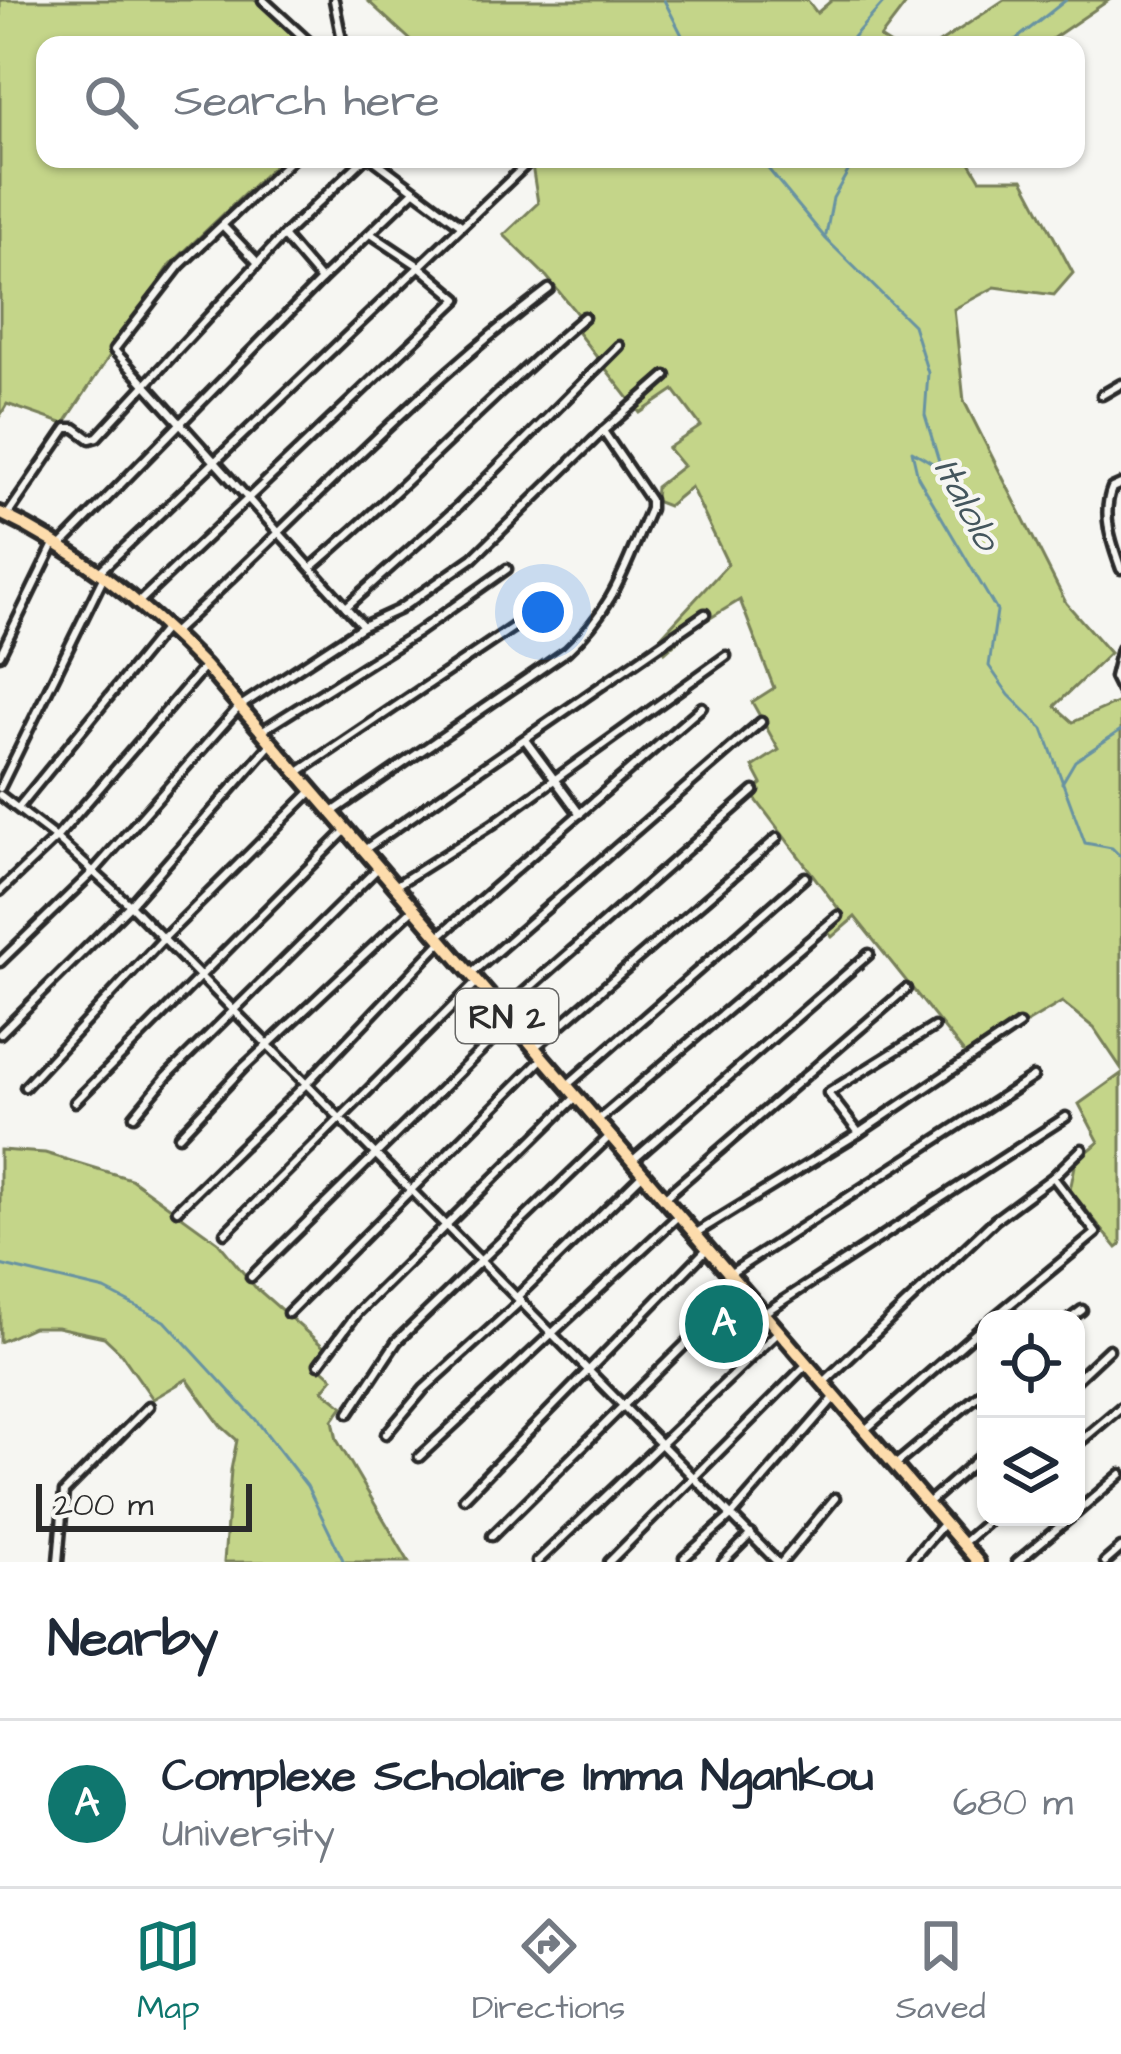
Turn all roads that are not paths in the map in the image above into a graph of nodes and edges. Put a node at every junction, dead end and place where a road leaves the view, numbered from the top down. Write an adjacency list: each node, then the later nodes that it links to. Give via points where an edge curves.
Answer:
1 (263, 0): 3 (street)
2 (334, 0): 4 (street)
3 (302, 36)
4 (341, 36)
5 (283, 168): 11 (street)
6 (358, 168): 13 (street)
7 (381, 168): 9 (street)
8 (522, 168): 10 (street)
9 (414, 191): 10 (street); 12 (street)
10 (461, 225): 15 (street)
11 (224, 227): 14 (street); 22 (street, via 180,265 117,341 114,354)
12 (371, 234): 15 (street); 16 (street)
13 (283, 236): 14 (street); 16 (street)
14 (259, 264): 22 (street)
15 (419, 266): 26 (street); 28 (street, via 458,299)
16 (321, 280): 24 (street)
17 (549, 289): 30 (street, via 460,361)
18 (584, 317): 32 (street)
19 (619, 346): 38 (street)
20 (666, 376): 25 (street)
21 (1121, 384): 23 (street)
22 (142, 386): 24 (street); 29 (street, via 93,439 67,428)
23 (1102, 395)
24 (178, 424): 26 (street); 31 (street)
25 (603, 431): 40 (street, via 473,559); 60 (street, via 650,509 598,620 567,651)
26 (213, 460): 28 (street); 35 (street)
27 (1121, 484): 33 (street, via 1107,502)
28 (247, 499): 30 (street); 37 (street)
29 (4, 514): 31 (highway, RN 2)
30 (281, 534): 32 (street); 41 (street)
31 (57, 544): 35 (highway, RN 2); 43 (street)
32 (312, 567): 38 (street)
33 (1121, 568)
34 (507, 569): 50 (street)
35 (102, 574): 37 (highway, RN 2); 57 (street)
36 (549, 599): 53 (street)
37 (139, 602): 41 (highway, RN 2)
38 (346, 607): 40 (street)
39 (705, 614): 51 (street)
40 (363, 626): 47 (street)
41 (169, 630): 45 (highway, RN 2); 58 (street)
42 (1121, 649): 46 (street, via 1114,676)
43 (0, 655)
44 (726, 656): 54 (street)
45 (205, 666): 47 (highway, RN 2); 63 (street)
46 (1121, 691)
47 (239, 707): 50 (highway, RN 2); 67 (street)
48 (702, 707): 61 (street)
49 (761, 722): 79 (street)
50 (260, 732): 52 (highway, RN 2)
51 (526, 741): 54 (street); 65 (street)
52 (271, 744): 53 (highway, RN 2); 71 (street)
53 (297, 773): 55 (highway, RN 2)
54 (555, 781): 61 (street); 69 (street)
55 (312, 791): 60 (highway, RN 2); 74 (street)
56 (754, 791): 82 (street)
57 (2, 794): 58 (street); 59 (street)
58 (18, 808): 63 (street)
59 (0, 809)
60 (331, 813): 62 (highway, RN 2)
61 (580, 814): 75 (street)
62 (346, 830): 65 (highway, RN 2); 78 (street)
63 (56, 838): 67 (street); 70 (street)
64 (777, 838): 87 (street)
65 (364, 850): 66 (highway, RN 2)
66 (379, 867): 69 (highway, RN 2); 81 (street)
67 (93, 872): 71 (street); 77 (street)
68 (805, 878): 90 (street)
69 (395, 886): 72 (highway, RN 2)
70 (0, 891)
71 (130, 905): 74 (street); 85 (street)
72 (414, 908): 75 (highway, RN 2); 86 (street)
73 (838, 916): 97 (street)
74 (164, 939): 78 (street); 91 (street)
75 (440, 939): 79 (highway, RN 2); 89 (street)
76 (868, 954): 103 (street)
77 (0, 962)
78 (200, 976): 81 (street); 93 (street)
79 (474, 977): 82 (highway, RN 2); 96 (street)
80 (906, 989): 107 (street)
81 (236, 1010): 86 (street); 94 (street)
82 (507, 1016): 87 (highway, RN 2); 102 (street)
83 (1019, 1025): 98 (street)
84 (934, 1027): 98 (street, via 828,1093)
85 (0, 1034)
86 (268, 1045): 89 (street); 99 (street)
87 (538, 1053): 90 (highway, RN 2); 106 (street)
88 (1033, 1076): 115 (street)
89 (307, 1083): 96 (street); 108 (street)
90 (566, 1085): 92 (highway, RN 2)
91 (25, 1087)
92 (576, 1097): 97 (highway, RN 2); 110 (street)
93 (75, 1102)
94 (134, 1117)
95 (1066, 1117): 121 (street)
96 (339, 1118): 102 (street); 111 (street)
97 (597, 1121): 100 (highway, RN 2)
98 (859, 1133): 112 (street)
99 (179, 1136)
100 (610, 1136): 103 (highway, RN 2); 114 (street)
101 (1082, 1149): 105 (street)
102 (376, 1154): 106 (street); 116 (street)
103 (632, 1161): 104 (highway, RN 2)
104 (643, 1174): 107 (highway, RN 2); 118 (street)
105 (1053, 1177): 119 (street, via 1096,1233); 130 (street, via 995,1220)
106 (413, 1190): 110 (street); 120 (street)
107 (664, 1198): 109 (highway, RN 2)
108 (177, 1210)
109 (680, 1214): 112 (highway, RN 2); 124 (street)
110 (446, 1226): 114 (street); 126 (street, via 357,1312)
111 (225, 1233)
112 (696, 1233): 113 (highway, RN 2)
113 (708, 1247): 115 (highway, RN 2); 128 (street)
114 (482, 1263): 118 (street); 136 (street, via 398,1341)
115 (731, 1273): 117 (highway, RN 2)
116 (251, 1277)
117 (742, 1288): 121 (highway, RN 2); 133 (street)
118 (519, 1299): 124 (street); 138 (street)
119 (1003, 1310)
120 (288, 1312)
121 (764, 1313): 122 (highway, RN 2)
122 (778, 1331): 127 (highway, RN 2); 140 (street)
123 (977, 1332): 137 (street)
124 (555, 1334): 128 (street); 141 (street)
125 (1109, 1349): 129 (street)
126 (319, 1364)
127 (807, 1364): 130 (highway, RN 2); 145 (street)
128 (590, 1369): 133 (street); 146 (street)
129 (1085, 1372)
130 (824, 1382): 131 (highway, RN 2)
131 (836, 1396): 137 (highway, RN 2); 150 (street)
132 (977, 1397): 143 (street)
133 (626, 1405): 140 (street); 155 (street)
134 (149, 1406): 159 (street, via 64,1492)
135 (1121, 1407): 139 (street)
136 (349, 1412)
137 (865, 1430): 143 (highway, RN 2)
138 (386, 1434)
139 (1085, 1437)
140 (661, 1441): 145 (street); 160 (street)
141 (419, 1457)
142 (977, 1460): 148 (street)
143 (895, 1465): 148 (highway, RN 2)
144 (1121, 1474): 149 (street)
145 (694, 1476): 150 (street); 161 (street)
146 (464, 1498)
147 (835, 1498): 163 (street)
148 (928, 1502): 151 (highway, RN 2)
149 (1085, 1505)
150 (732, 1515): 154 (street); 158 (street)
151 (944, 1523): 156 (highway, RN 2); 164 (street)
152 (983, 1526): 156 (street)
153 (1061, 1526): 166 (street)
154 (751, 1534): 162 (street); 163 (street)
155 (492, 1535)
156 (962, 1544): 165 (highway, RN 2)
157 (1121, 1548): 167 (street)
158 (684, 1558)
159 (58, 1562)
160 (537, 1562)
161 (609, 1562)
162 (723, 1562)
163 (779, 1562)
164 (910, 1562)
165 (978, 1562)
166 (1017, 1562)
167 (1105, 1562)

